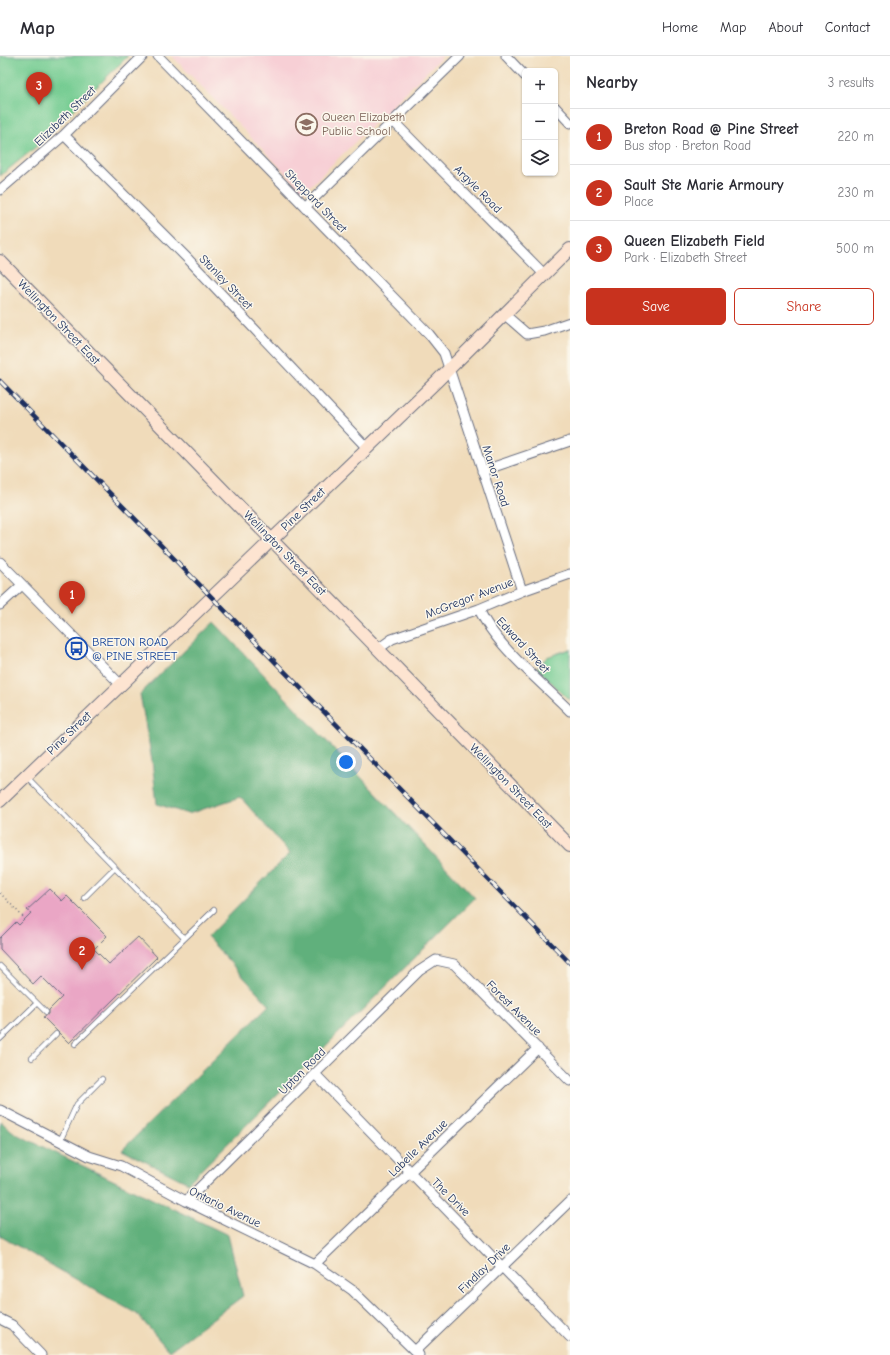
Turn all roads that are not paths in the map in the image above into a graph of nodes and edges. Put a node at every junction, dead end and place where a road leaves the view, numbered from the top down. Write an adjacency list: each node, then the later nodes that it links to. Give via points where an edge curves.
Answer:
1 (143, 56): 9 (street, Elizabeth Street)
2 (158, 56): 11 (street, Sheppard Street)
3 (460, 56): 7 (street)
4 (506, 56): 5 (street)
5 (522, 73)
6 (558, 110): 8 (street)
7 (393, 122): 11 (street); 14 (street, Argyle Road)
8 (570, 123)
9 (64, 135): 10 (street, Elizabeth Street); 19 (street, Stanley Street, via 189,260)
10 (0, 190)
11 (305, 207): 17 (street, Sheppard Street, via 429,334 444,353)
12 (570, 249): 14 (main road, Pine Street)
13 (0, 261): 21 (main road, Wellington Street East)
14 (545, 275): 15 (main road, Pine Street)
15 (504, 314): 16 (street, via 527,334); 17 (main road, Pine Street)
16 (570, 322)
17 (449, 368): 19 (main road, Pine Street); 20 (street, Manor Road)
18 (570, 441): 20 (street)
19 (367, 448): 21 (main road, Pine Street)
20 (482, 471): 25 (street, Manor Road)
21 (272, 540): 28 (main road, Wellington Street East); 29 (main road, Pine Street)
22 (0, 562): 24 (street)
23 (570, 574): 25 (street, McGregor Avenue)
24 (22, 585): 26 (street); 29 (street)
25 (522, 591): 27 (street, McGregor Avenue)
26 (0, 606)
27 (479, 609): 28 (street, McGregor Avenue, via 392,639); 30 (street, Edward Street, via 485,622 514,656)
28 (378, 648): 33 (main road, Wellington Street East)
29 (120, 684): 31 (main road, Pine Street)
30 (570, 711)
31 (26, 776): 32 (main road, Pine Street); 34 (lane)
32 (0, 800)
33 (570, 846)
34 (115, 867): 35 (lane); 37 (lane)
35 (84, 898)
36 (214, 910): 37 (lane)
37 (184, 938): 44 (lane)
38 (436, 960): 45 (street, Forest Avenue, via 454,964); 47 (street, Upton Road, via 420,971)
39 (0, 966): 40 (lane)
40 (37, 1003): 41 (lane); 43 (lane)
41 (46, 1012)
42 (56, 1034): 46 (lane)
43 (0, 1039)
44 (75, 1044)
45 (538, 1048): 49 (street, Forest Avenue); 52 (street, Labelle Avenue)
46 (32, 1058)
47 (316, 1075): 52 (street, The Drive); 53 (street, Upton Road)
48 (102, 1079): 51 (lane, via 76,1104)
49 (570, 1081)
50 (0, 1110): 51 (street, Ontario Avenue)
51 (60, 1141): 53 (street, Ontario Avenue, via 89,1156 121,1166)
52 (410, 1173): 55 (street, Labelle Avenue); 56 (street, The Drive)
53 (186, 1201): 55 (street, Ontario Avenue)
54 (570, 1201): 56 (street, Findlay Drive)
55 (315, 1264): 59 (street, Ontario Avenue, via 352,1290)
56 (503, 1267): 58 (street, The Drive); 59 (street, Findlay Drive)
57 (0, 1319): 60 (street, via 12,1326)
58 (570, 1337)
59 (417, 1353)
60 (40, 1355)

